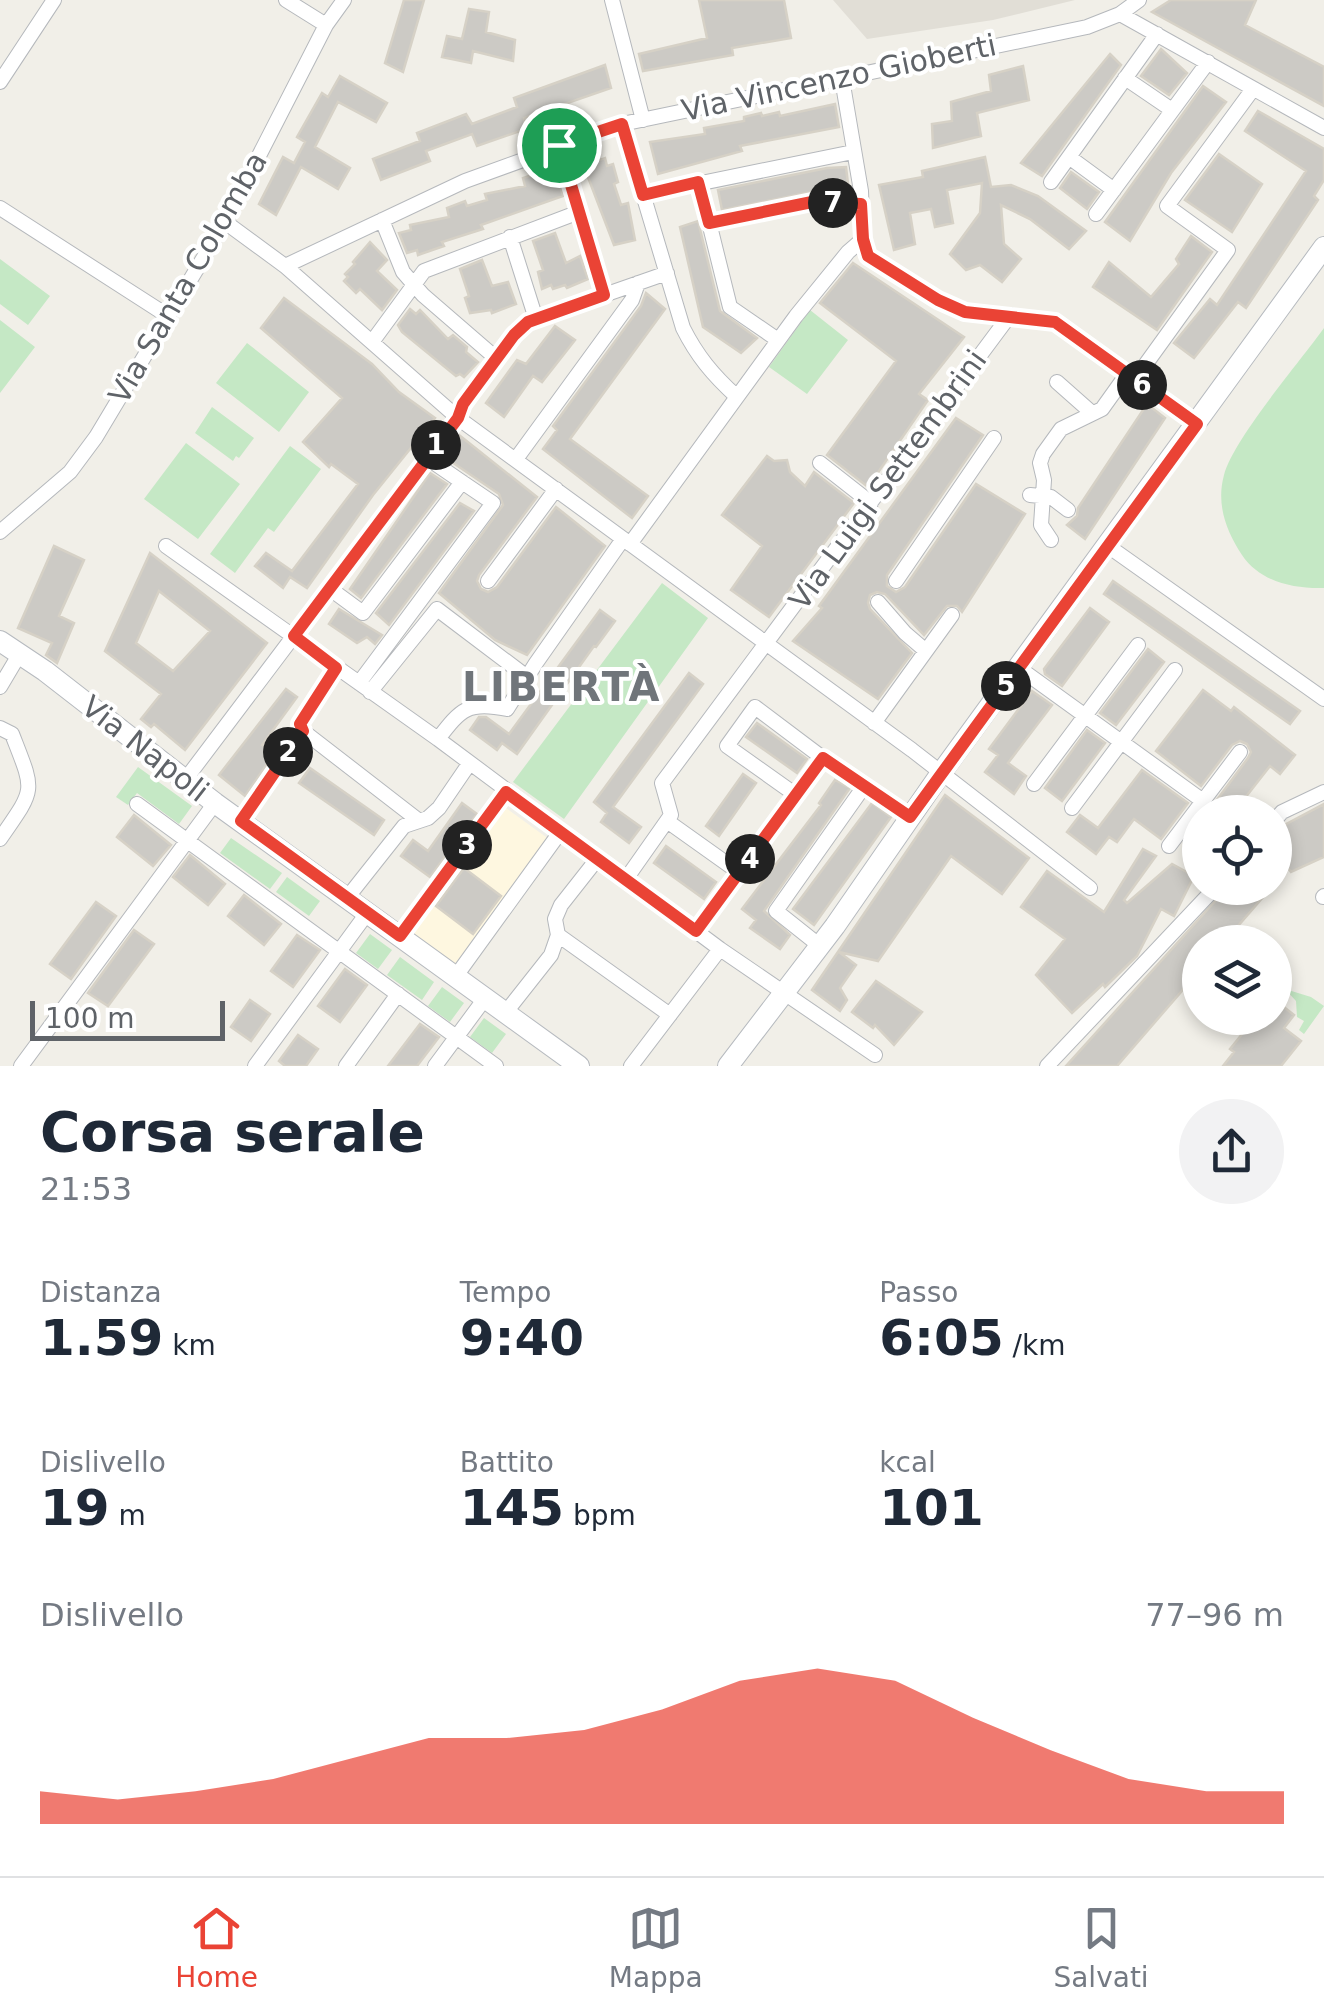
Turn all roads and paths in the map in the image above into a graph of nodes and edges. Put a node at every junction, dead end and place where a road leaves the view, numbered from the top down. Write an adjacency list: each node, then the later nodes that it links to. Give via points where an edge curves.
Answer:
1 (54, 0): 12 (street)
2 (286, 0): 7 (street)
3 (344, 0): 7 (street, Via Santa Colomba)
4 (612, 0): 15 (street)
5 (1140, 0): 6 (street, Via Vincenzo Gioberti)
6 (1120, 14): 8 (street); 11 (street, Via Vincenzo Gioberti, via 1088,27)
7 (326, 25): 30 (street, Via Santa Colomba)
8 (1157, 34): 9 (street); 10 (street)
9 (1208, 62): 13 (street); 14 (street)
10 (1126, 78): 14 (street); 20 (street)
11 (842, 79): 15 (street, Via Vincenzo Gioberti); 19 (street)
12 (0, 82)
13 (1254, 89): 17 (street); 46 (street, via 1167,206 1228,250)
14 (1172, 110): 23 (street)
15 (642, 120): 16 (street, Via Vincenzo Gioberti)
16 (622, 124): 18 (street, Via Vincenzo Gioberti); 24 (street)
17 (1324, 128)
18 (559, 145): 27 (street); 29 (street, Via Vincenzo Gioberti)
19 (853, 152): 21 (street); 25 (street)
20 (1069, 157): 22 (street); 23 (street)
21 (698, 182): 24 (street); 31 (street)
22 (1051, 182)
23 (1114, 190): 28 (street)
24 (643, 195): 36 (street)
25 (861, 204): 31 (street, via 812,202); 33 (street)
26 (0, 208): 41 (street)
27 (579, 212): 32 (street); 39 (street)
28 (1096, 214)
29 (382, 220): 35 (street, Via Vincenzo Gioberti); 38 (street)
30 (225, 222): 35 (street); 41 (street, Via Santa Colomba)
31 (709, 223): 43 (street, via 730,307)
32 (510, 237): 38 (street, via 441,262); 42 (street)
33 (863, 239): 40 (street, via 868,256 938,300 965,312); 43 (street)
34 (1324, 247): 51 (main road)
35 (285, 266): 44 (street)
36 (667, 273): 37 (street); 48 (street, via 696,354)
37 (638, 283): 39 (street); 54 (street)
38 (415, 286): 44 (street); 45 (street)
39 (604, 295): 42 (street)
40 (1010, 315): 46 (street, via 1055,322); 59 (street, Via Luigi Settembrini)
41 (168, 316): 61 (street, Via Santa Colomba, via 70,472)
42 (536, 319): 45 (street)
43 (778, 340): 48 (street)
44 (372, 342): 50 (street)
45 (497, 358): 50 (street)
46 (1131, 377): 49 (street); 51 (street)
47 (1057, 382): 49 (street)
48 (736, 396): 63 (street)
49 (1092, 413): 58 (street, via 1061,428 1043,454)
50 (458, 418): 53 (street); 54 (street)
51 (1197, 424): 65 (main road)
52 (994, 438): 67 (street)
53 (427, 458): 56 (street); 68 (street)
54 (516, 459): 57 (street)
55 (820, 463): 59 (street)
56 (462, 482): 68 (street, via 363,613); 81 (street, via 493,503)
57 (556, 489): 63 (street); 66 (street)
58 (1037, 496): 60 (street); 62 (street, via 1041,526)
59 (871, 504): 73 (street, Via Luigi Settembrini)
60 (1068, 510)
61 (0, 532)
62 (1051, 540)
63 (626, 542): 73 (street); 79 (street)
64 (166, 546): 71 (street)
65 (1108, 546): 77 (main road); 82 (street)
66 (488, 580)
67 (896, 581)
68 (329, 588): 71 (street)
69 (878, 602): 75 (street)
70 (952, 615): 75 (street)
71 (294, 636): 76 (street); 93 (street)
72 (6, 644): 80 (street); 93 (main road, Via Napoli)
73 (767, 645): 84 (street); 108 (street, Via Luigi Settembrini, via 662,783)
74 (1138, 645): 83 (street)
75 (926, 651): 84 (street)
76 (336, 668): 81 (street); 86 (street, via 307,708)
77 (1019, 668): 83 (street); 92 (main road)
78 (1175, 670): 88 (street)
79 (527, 677): 81 (street, via 438,609); 87 (street, via 507,709 484,704 459,711)
80 (0, 687)
81 (365, 688): 87 (street)
82 (1324, 699)
83 (1086, 718): 88 (street); 94 (street)
84 (874, 723): 92 (street)
85 (0, 728): 111 (street, via 12,734 29,778 28,797)
86 (303, 731): 106 (street); 107 (street)
87 (438, 739): 91 (street)
88 (1120, 743): 99 (street); 104 (street)
89 (1240, 752): 100 (street)
90 (823, 758): 95 (street); 98 (street); 98 (street, via 755,708 726,746)
91 (469, 764): 96 (street); 106 (street, via 439,808)
92 (941, 772): 105 (main road); 117 (street)
93 (185, 780): 102 (main road, Via Napoli)
94 (1034, 784)
95 (866, 785): 105 (street); 124 (street, via 776,911)
96 (506, 792): 110 (street); 123 (street)
97 (1324, 792): 103 (street)
98 (796, 794): 115 (street)
99 (1194, 795)
100 (1208, 795)
101 (137, 804): 112 (street, Via Napoli)
102 (215, 804): 107 (main road, Via Napoli); 112 (street)
103 (1292, 807)
104 (1072, 808)
105 (910, 817): 124 (main road)
106 (418, 820): 118 (street, via 404,826)
107 (241, 821): 118 (main road, Via Napoli)
108 (668, 821): 115 (street); 116 (street)
109 (1182, 829): 113 (street)
110 (560, 831): 114 (street); 127 (street)
111 (0, 839)
112 (188, 840): 126 (street, Via Napoli); 135 (street)
113 (1169, 846)
114 (598, 858): 116 (street); 122 (street, via 561,905)
115 (740, 873): 121 (street)
116 (626, 879): 121 (street)
117 (1090, 888)
118 (347, 898): 120 (main road, Via Napoli)
119 (1200, 905): 143 (street)
120 (368, 912): 123 (main road, Via Napoli); 126 (street)
121 (696, 931): 125 (street)
122 (558, 935): 131 (street, via 552,955); 132 (street)
123 (400, 936): 127 (main road, Via Napoli)
124 (820, 946): 128 (main road)
125 (720, 949): 128 (street); 132 (street)
126 (340, 951): 129 (street, Via Napoli); 136 (street)
127 (456, 976): 130 (main road, Via Napoli)
128 (782, 993): 134 (street); 142 (main road)
129 (398, 994): 133 (street, Via Napoli); 137 (street)
130 (486, 997): 131 (main road, Via Napoli); 133 (street)
131 (506, 1012): 140 (main road, Via Napoli)
132 (670, 1015): 141 (street)
133 (456, 1037): 138 (street); 139 (street, Via Napoli)
134 (876, 1055)
135 (21, 1066)
136 (255, 1066)
137 (346, 1066)
138 (435, 1066)
139 (496, 1066)
140 (579, 1066)
141 (632, 1066)
142 (728, 1066)
143 (1047, 1066)

